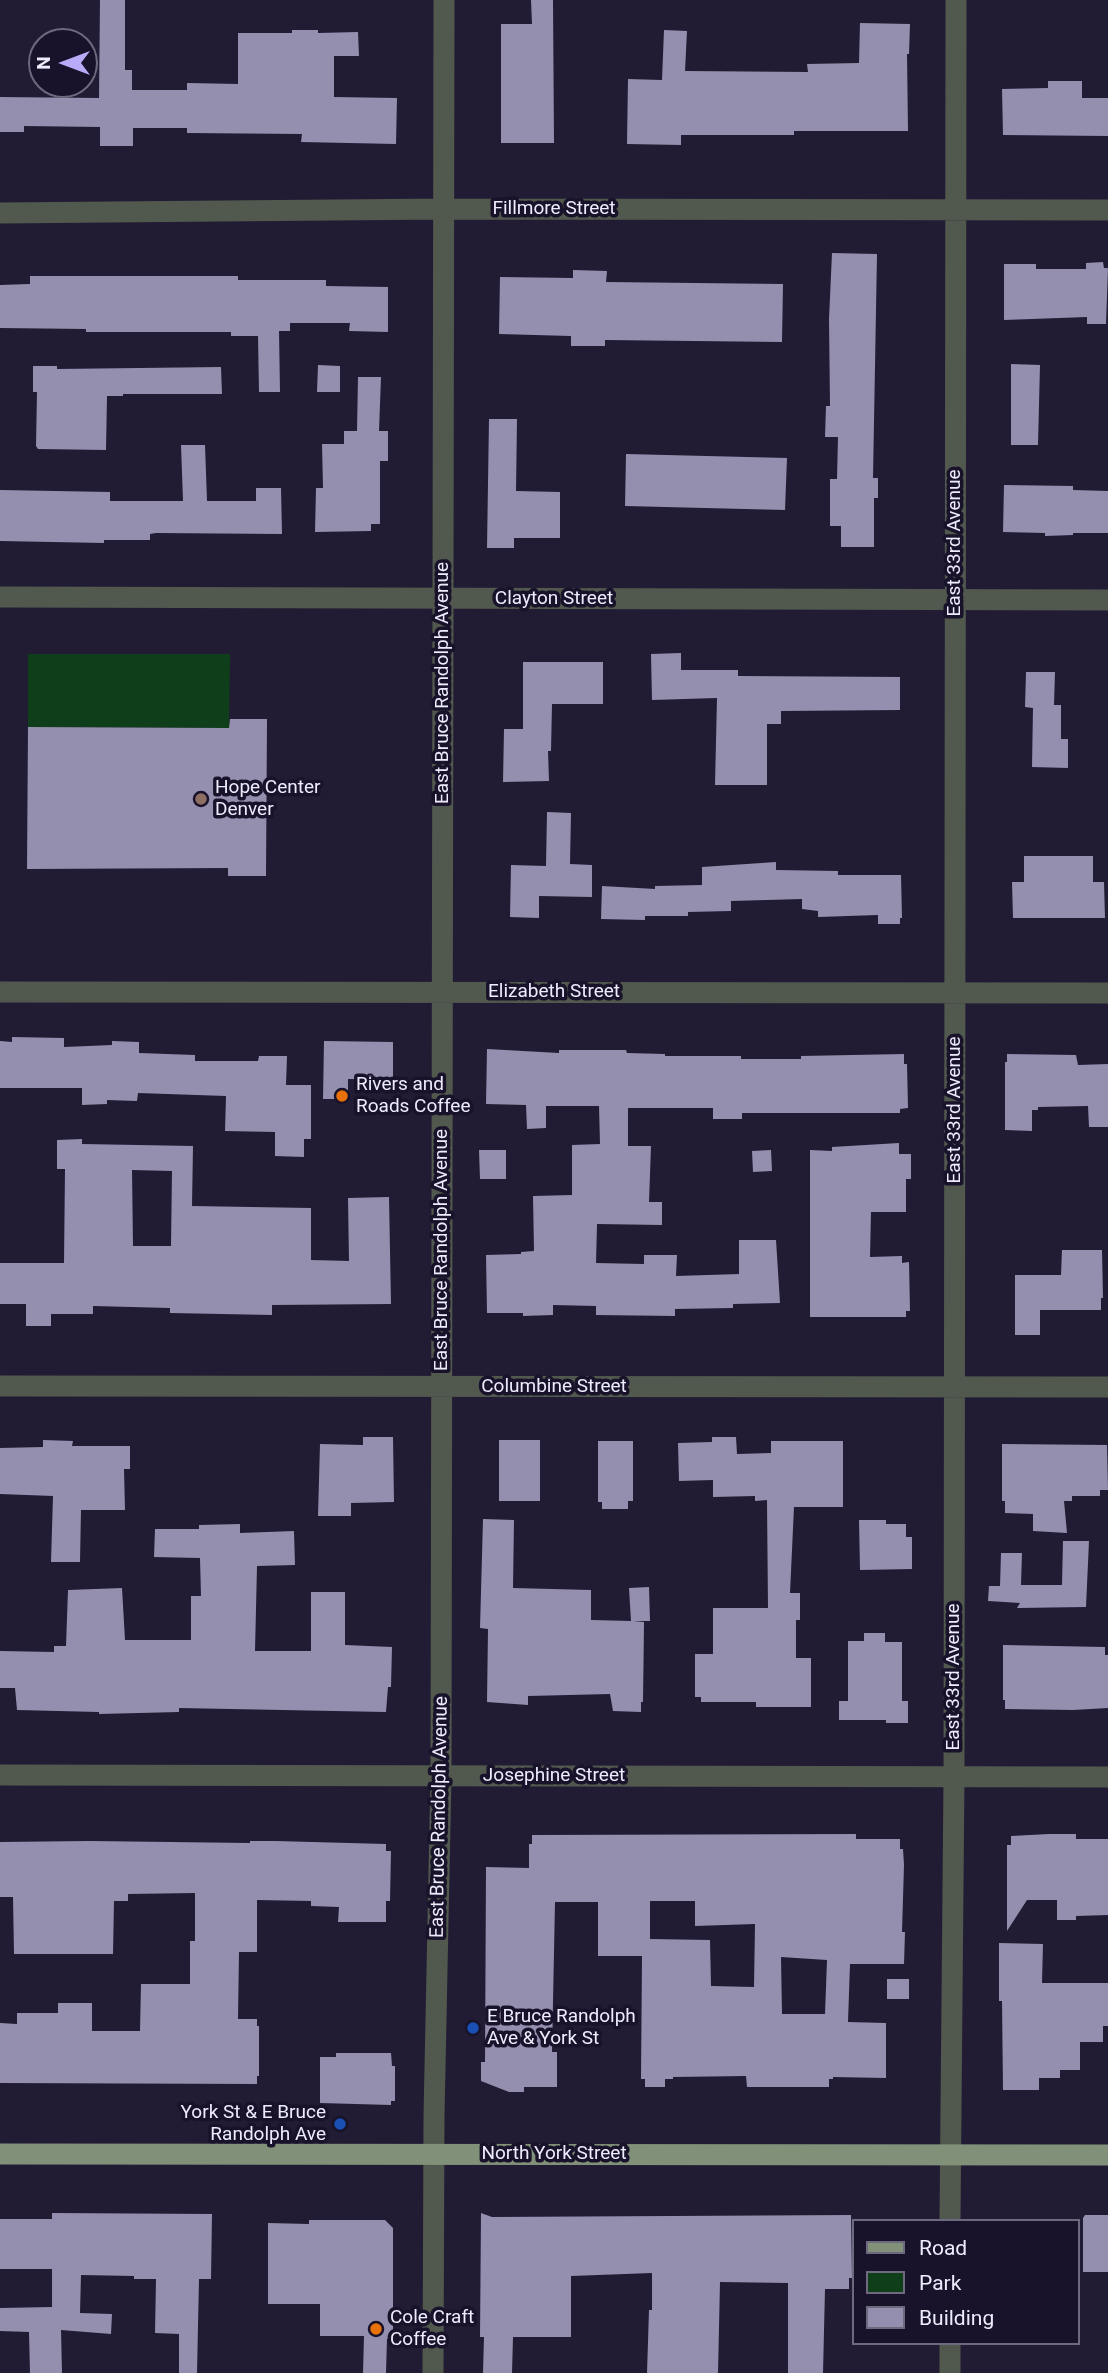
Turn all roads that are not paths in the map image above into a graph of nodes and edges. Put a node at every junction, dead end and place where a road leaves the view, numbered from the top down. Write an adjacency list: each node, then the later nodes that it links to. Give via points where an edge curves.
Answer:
1 (444, 0): 3 (street, East Bruce Randolph Avenue)
2 (956, 0): 4 (street, East 33rd Avenue)
3 (444, 209): 4 (street, Fillmore Street); 6 (street, Fillmore Street); 8 (street, East Bruce Randolph Avenue)
4 (956, 210): 5 (street, Fillmore Street); 9 (street, East 33rd Avenue)
5 (1108, 210)
6 (0, 213)
7 (0, 597): 8 (street, Clayton Street)
8 (443, 598): 9 (street, Clayton Street); 11 (street, East Bruce Randolph Avenue)
9 (955, 600): 10 (street, Clayton Street); 13 (street, East 33rd Avenue)
10 (1108, 600)
11 (442, 991): 12 (street, Elizabeth Street); 13 (street, Elizabeth Street); 16 (street, East Bruce Randolph Avenue)
12 (0, 992)
13 (956, 993): 14 (street, Elizabeth Street); 17 (street, East 33rd Avenue)
14 (1108, 993)
15 (0, 1386): 16 (street, Columbine Street)
16 (441, 1387): 17 (street, Columbine Street); 20 (street, East Bruce Randolph Avenue)
17 (955, 1387): 18 (street, Columbine Street); 21 (street, East 33rd Avenue)
18 (1108, 1387)
19 (0, 1775): 20 (street, Josephine Street)
20 (441, 1776): 21 (street, Josephine Street); 24 (street, East Bruce Randolph Avenue)
21 (954, 1776): 22 (street, Josephine Street); 25 (street, East 33rd Avenue)
22 (1108, 1777)
23 (0, 2154): 24 (main road, North York Street)
24 (433, 2154): 25 (main road, North York Street); 29 (street, East Bruce Randolph Avenue)
25 (951, 2155): 26 (main road, North York Street); 27 (street, East 33rd Avenue)
26 (1108, 2155)
27 (950, 2219)
28 (950, 2345): 30 (street)
29 (433, 2373)
30 (950, 2373)

